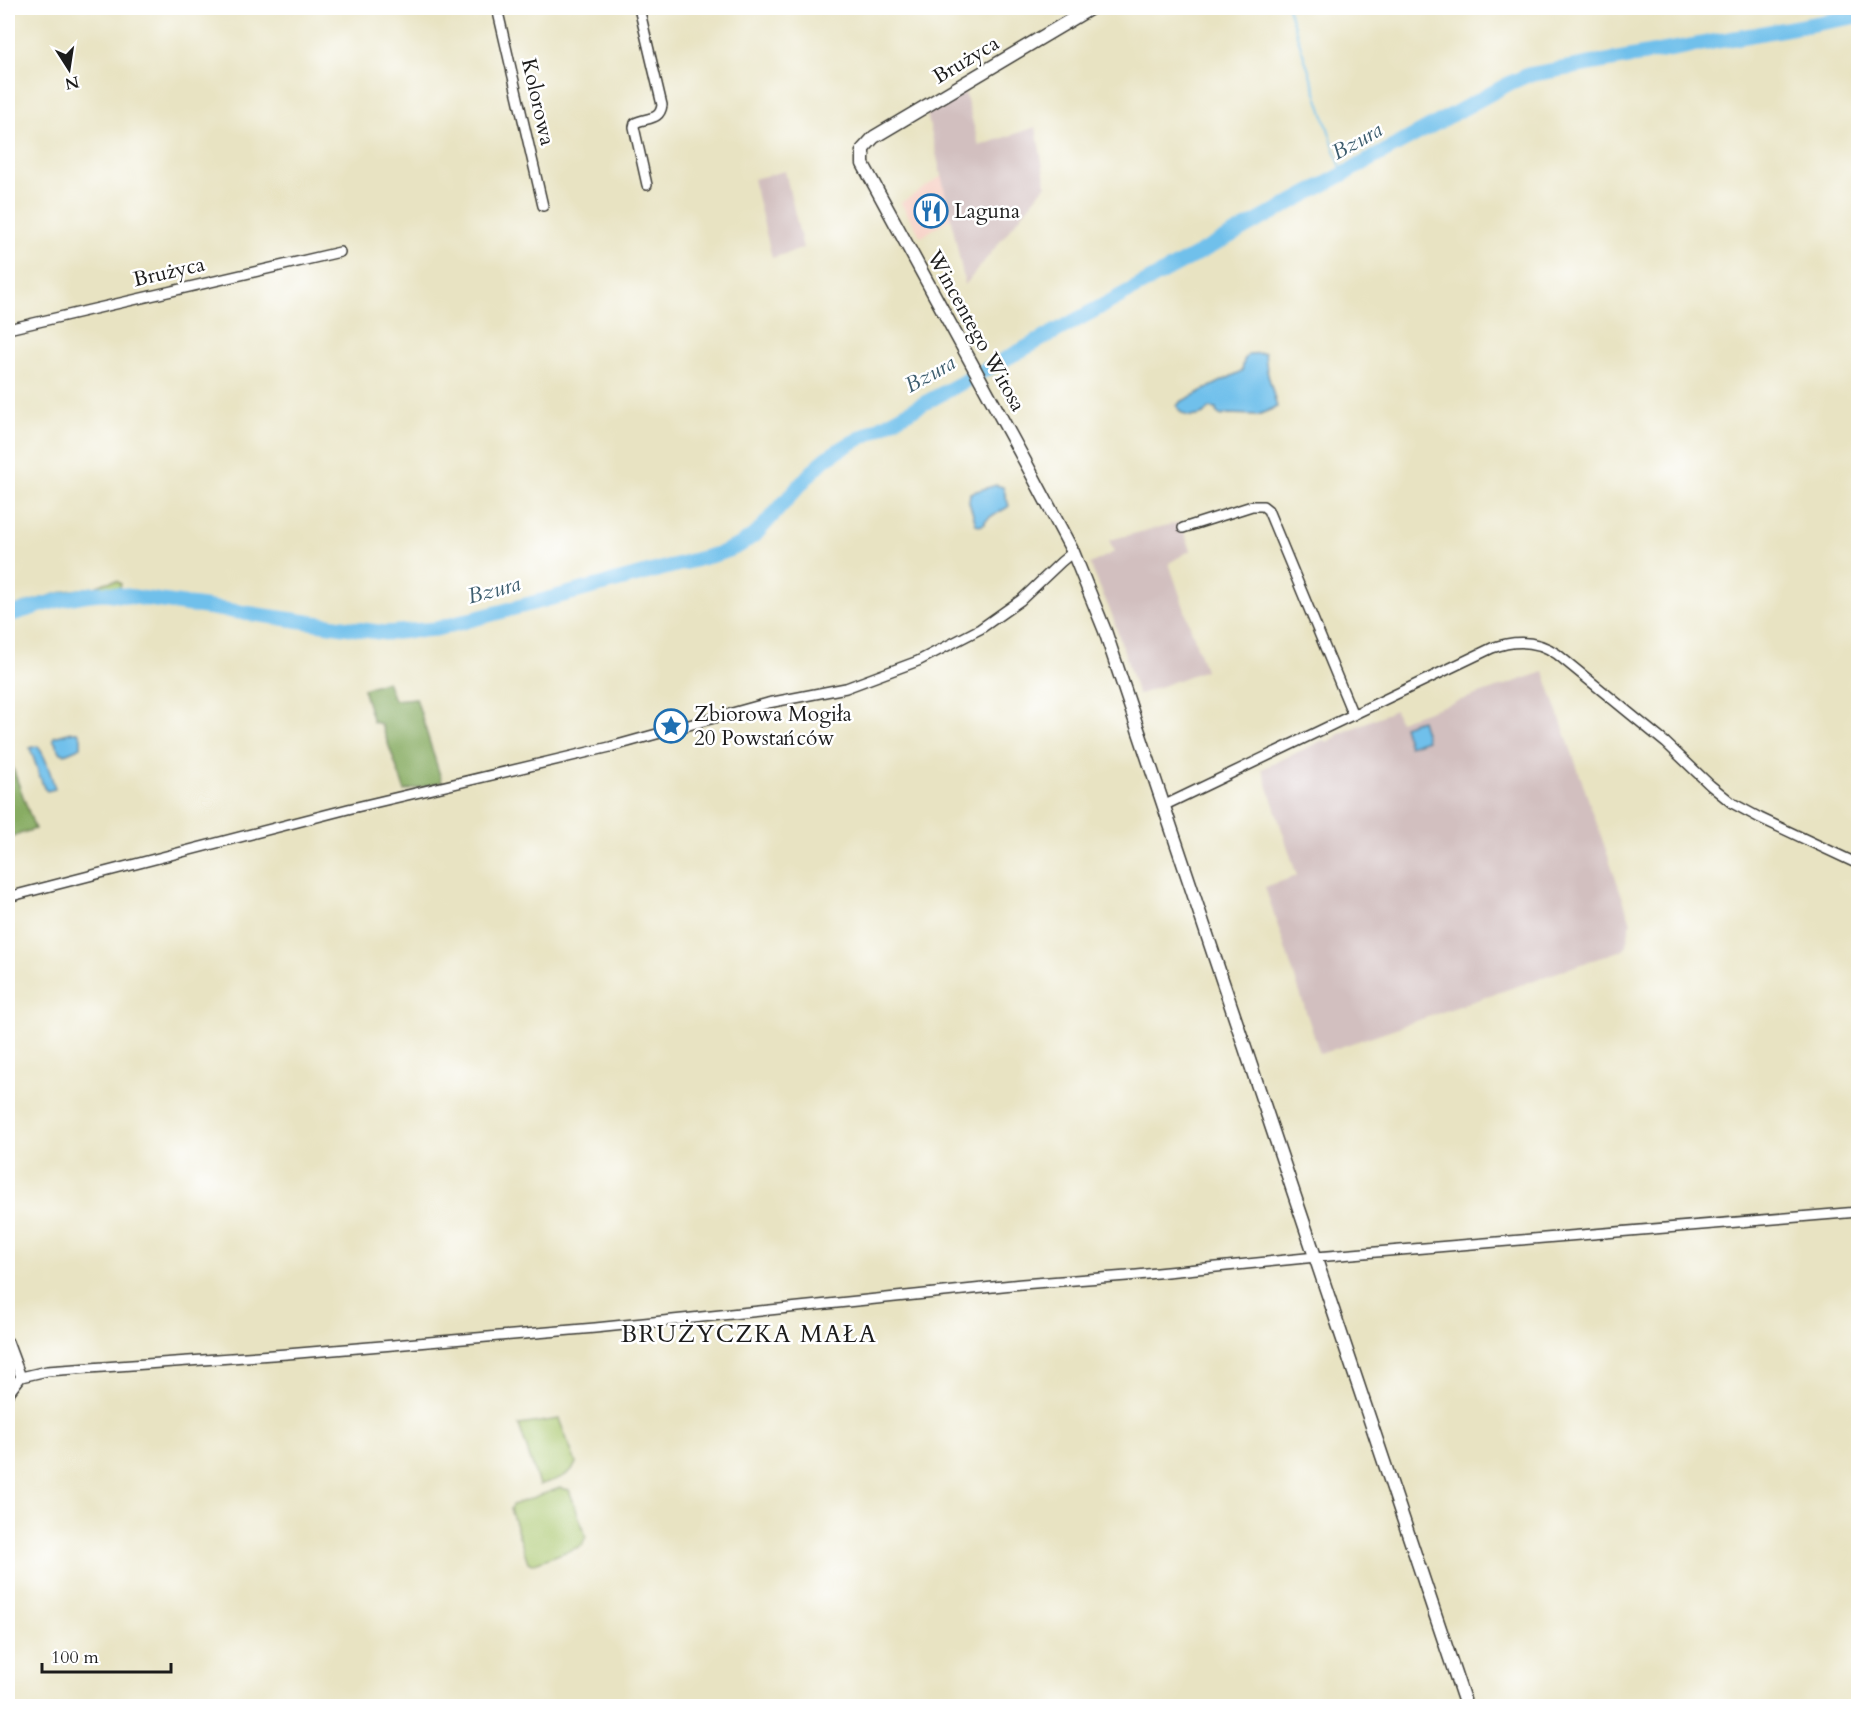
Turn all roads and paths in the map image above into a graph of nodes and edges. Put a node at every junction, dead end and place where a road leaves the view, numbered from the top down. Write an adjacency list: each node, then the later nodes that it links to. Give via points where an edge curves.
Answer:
1 (497, 8): 6 (street, Kolorowa)
2 (639, 8): 5 (street, via 662,105 655,117 639,121 634,127)
3 (1091, 8): 4 (street, Brużyca, via 874,137)
4 (863, 149): 10 (street, Wincentego Witosa, via 865,170)
5 (647, 185)
6 (543, 206)
7 (340, 252): 8 (street, Brużyca)
8 (8, 329)
9 (1183, 528): 11 (street, via 1252,506 1268,510)
10 (1073, 552): 12 (street, Wincentego Witosa, via 1105,631); 14 (street, via 1021,600 980,629 926,657 846,688 768,703 610,747 348,809)
11 (1353, 715): 12 (street); 13 (street, via 1492,648 1520,642 1539,645 1557,654 1636,718 1732,803)
12 (1163, 806): 16 (street, Wincentego Witosa)
13 (1858, 864)
14 (8, 897)
15 (1858, 1212): 16 (street)
16 (1316, 1257): 18 (street, via 606,1327 47,1371); 20 (street, Wincentego Witosa)
17 (8, 1342): 18 (street)
18 (21, 1377): 19 (street)
19 (8, 1394)
20 (1466, 1707)

